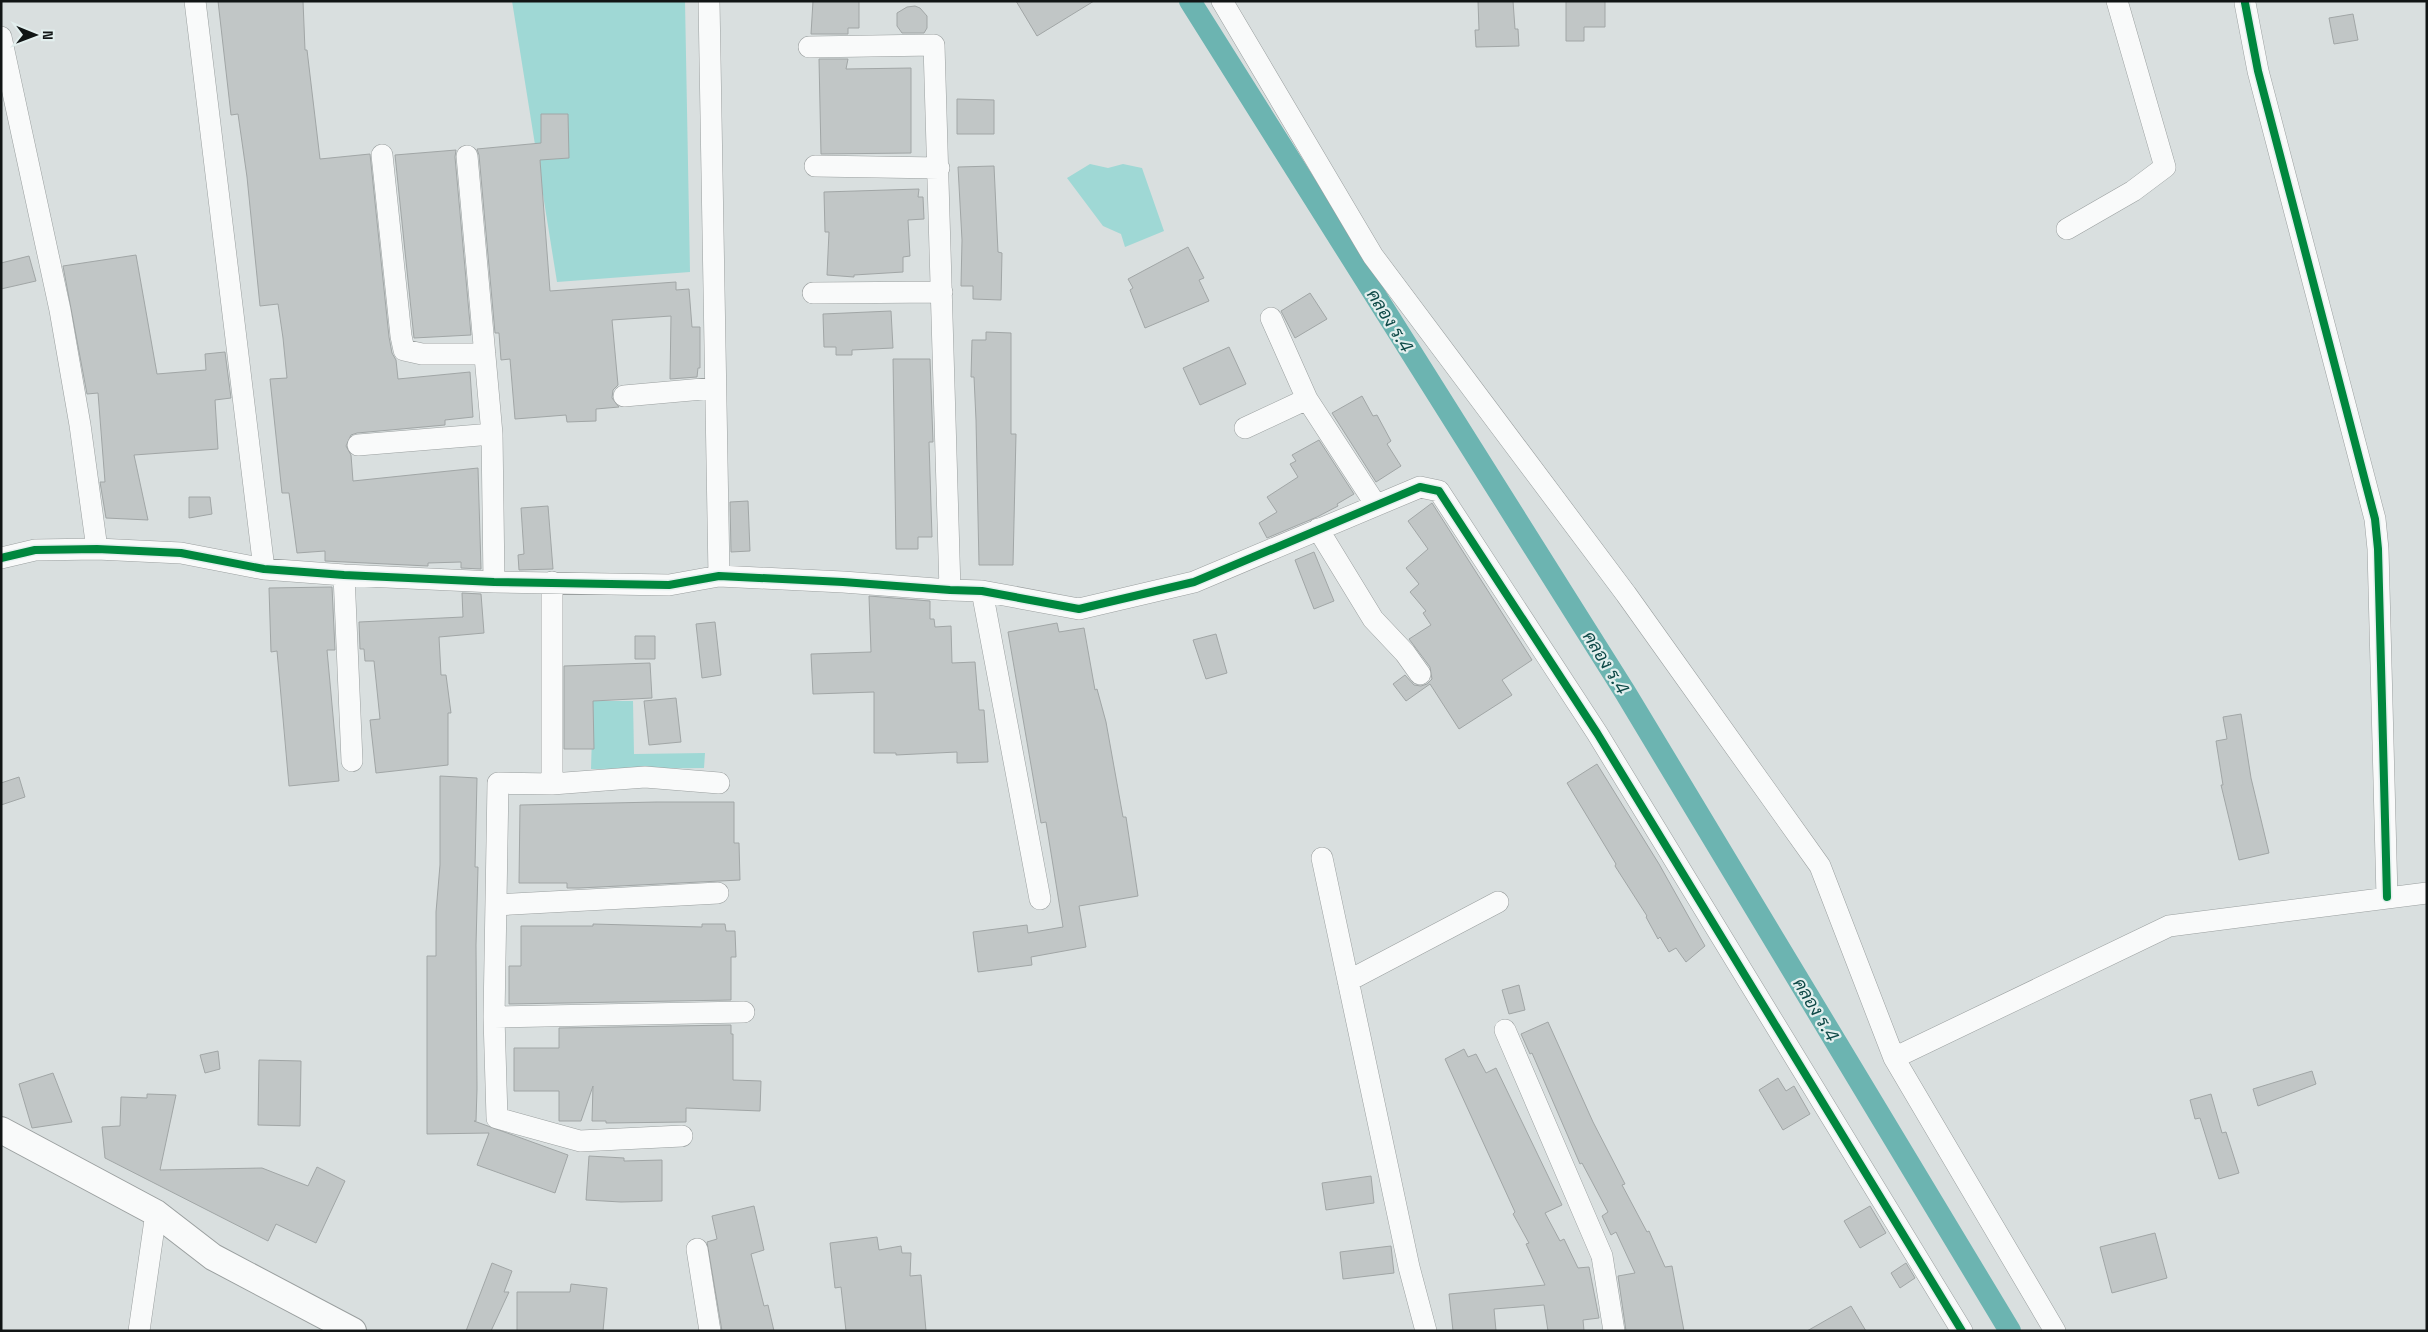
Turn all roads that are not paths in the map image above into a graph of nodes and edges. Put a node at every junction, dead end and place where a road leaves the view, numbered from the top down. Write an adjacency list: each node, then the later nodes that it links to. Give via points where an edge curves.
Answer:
1 (195, 1): 27 (street)
2 (709, 1): 17 (street)
3 (1222, 1): 49 (street, via 1373,256 1626,594 1820,866)
4 (2117, 1): 12 (street, via 2165,167)
5 (2245, 3): 41 (street, via 2258,71 2375,519)
6 (1, 37): 25 (street, via 60,310 80,425)
7 (809, 47): 11 (street, via 934,45)
8 (382, 155): 16 (street, via 404,350 422,354)
9 (467, 156): 16 (street)
10 (815, 166): 11 (street)
11 (938, 168): 13 (street)
12 (2066, 229)
13 (942, 292): 14 (street); 32 (street)
14 (813, 293)
15 (1271, 318): 19 (street)
16 (485, 354): 21 (street)
17 (714, 388): 18 (street); 29 (street)
18 (624, 396)
19 (1307, 399): 20 (street); 23 (street)
20 (1245, 428)
21 (492, 434): 22 (street); 30 (street)
22 (358, 444)
23 (1376, 505): 24 (street); 59 (street, via 1420,487 1439,491 1597,733)
24 (1318, 529): 33 (street, via 1194,582 1080,609); 34 (street, via 1373,619)
25 (96, 549): 26 (street, via 35,550); 27 (street, via 182,553)
26 (1, 558)
27 (264, 568): 28 (street)
28 (344, 575): 30 (street); 35 (street)
29 (719, 576): 31 (street, via 669,586); 32 (street)
30 (494, 582): 31 (street)
31 (552, 582): 37 (street)
32 (950, 590): 33 (street)
33 (982, 590): 42 (street)
34 (1420, 674)
35 (352, 761)
36 (719, 782): 37 (street, via 646,777)
37 (552, 784): 44 (street, via 498,783)
38 (1322, 858): 45 (street)
39 (718, 893): 44 (street)
40 (2427, 893): 41 (street)
41 (2386, 896): 49 (street, via 2169,926)
42 (1040, 899)
43 (1498, 902): 45 (street)
44 (496, 905): 47 (street)
45 (1348, 980): 57 (street, via 1409,1267)
46 (744, 1012): 47 (street)
47 (494, 1017): 51 (street, via 497,1118 580,1140)
48 (1505, 1030): 58 (street, via 1602,1256)
49 (1894, 1058): 60 (street)
50 (1, 1130): 52 (street)
51 (682, 1136)
52 (156, 1214): 54 (street); 55 (street, via 213,1257)
53 (697, 1248): 56 (street)
54 (139, 1331)
55 (353, 1331)
56 (710, 1331)
57 (1426, 1331)
58 (1614, 1331)
59 (1962, 1331)
60 (2055, 1331)

